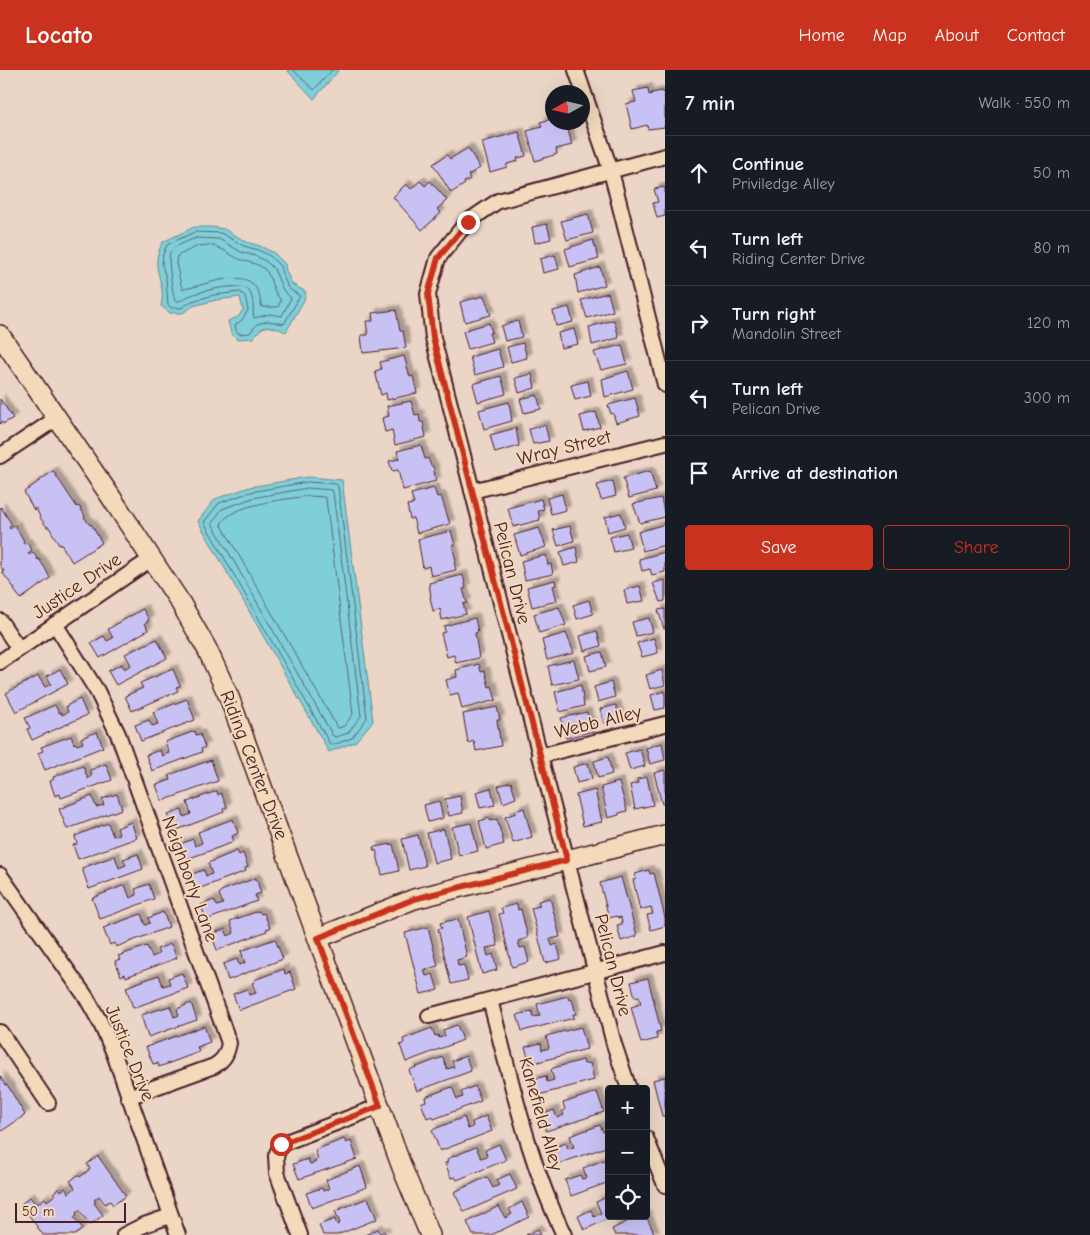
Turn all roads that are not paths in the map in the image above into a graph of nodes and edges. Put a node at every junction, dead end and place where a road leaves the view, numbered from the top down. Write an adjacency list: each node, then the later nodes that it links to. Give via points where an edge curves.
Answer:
1 (576, 70): 3 (street)
2 (665, 156): 3 (street, Pelican Drive)
3 (611, 170): 5 (street); 10 (street, Pelican Drive, via 498,201 468,222 438,258 428,294 433,338)
4 (0, 335): 7 (street, Riding Center Drive)
5 (661, 355): 6 (street)
6 (665, 385)
7 (57, 418): 9 (street); 11 (street, Riding Center Drive)
8 (665, 443): 10 (street, Wray Street)
9 (0, 456)
10 (472, 491): 17 (street, Pelican Drive)
11 (151, 559): 13 (street, Justice Drive); 21 (street, Riding Center Drive, via 207,649 229,697)
12 (0, 621): 14 (street)
13 (55, 624): 14 (street, Justice Drive); 28 (street, Neighborly Lane, via 97,691 118,734 229,1043 222,1061 214,1066)
14 (19, 649): 15 (street, Justice Drive)
15 (0, 662)
16 (665, 724): 17 (street, Webb Alley)
17 (540, 756): 19 (street, Pelican Drive)
18 (665, 835): 19 (street)
19 (567, 860): 21 (street, via 414,899); 23 (street, Pelican Drive)
20 (0, 875): 28 (street, Justice Drive, via 86,997 113,1051)
21 (318, 938): 30 (street, Riding Center Drive)
22 (665, 953): 23 (street)
23 (596, 971): 24 (street); 27 (street, Pelican Drive)
24 (490, 1000): 25 (street); 39 (street, Kanefield Alley, via 523,1124 548,1202)
25 (429, 1016)
26 (0, 1032): 29 (street)
27 (628, 1085)
28 (128, 1097): 34 (street, Justice Drive)
29 (48, 1103)
30 (380, 1106): 37 (street, via 281,1144 276,1156 276,1173); 38 (street, Riding Center Drive)
31 (650, 1146): 32 (street)
32 (662, 1168): 33 (street)
33 (665, 1185)
34 (170, 1216): 35 (street); 36 (street, Justice Drive)
35 (124, 1235)
36 (178, 1235)
37 (300, 1235)
38 (430, 1235)
39 (564, 1235)

